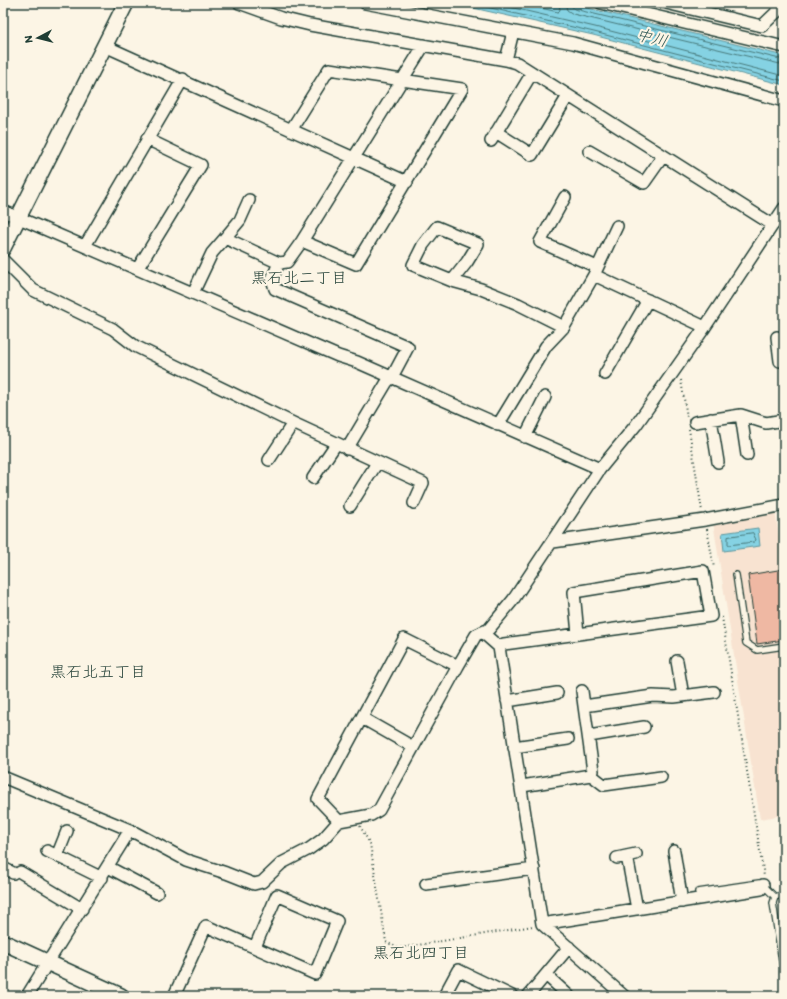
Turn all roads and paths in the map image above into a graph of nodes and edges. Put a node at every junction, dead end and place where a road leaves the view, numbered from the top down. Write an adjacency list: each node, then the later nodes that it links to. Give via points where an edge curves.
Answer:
1 (126, 3): 10 (street)
2 (239, 3): 9 (street, via 310,25)
3 (365, 3): 8 (street)
4 (601, 3): 11 (street)
5 (666, 3): 7 (street)
6 (784, 5): 7 (street, via 762,26)
7 (694, 6)
8 (513, 32): 12 (street); 17 (street, via 572,43)
9 (424, 45): 12 (street); 15 (street)
10 (105, 46): 14 (street); 28 (street)
11 (784, 48)
12 (506, 60): 13 (street)
13 (532, 72): 16 (street); 16 (street, via 493,137 532,155)
14 (183, 79): 18 (street); 19 (street)
15 (402, 80): 18 (street, via 329,68); 22 (street); 23 (street, via 462,89)
16 (568, 96): 21 (street)
17 (784, 101)
18 (291, 130): 22 (street)
19 (147, 139): 33 (street); 37 (street, via 200,164)
20 (589, 151): 21 (street, via 644,183)
21 (663, 156): 29 (street)
22 (354, 158): 23 (street); 32 (street)
23 (407, 182): 32 (street, via 356,264)
24 (565, 197): 38 (street, via 540,242)
25 (249, 200): 31 (street, via 240,220)
26 (784, 208): 29 (street)
27 (3, 211): 28 (street)
28 (18, 218): 33 (street); 34 (street)
29 (773, 225): 43 (street)
30 (617, 226): 38 (street)
31 (224, 238): 36 (street); 40 (street, via 212,253)
32 (302, 241): 36 (street, via 287,262)
33 (85, 246): 37 (street)
34 (3, 248)
35 (3, 260): 54 (street, via 33,290 113,328 135,346)
36 (279, 263): 48 (street, via 272,279 275,289 408,347)
37 (138, 268): 40 (street)
38 (595, 271): 41 (street); 42 (street)
39 (452, 281): 39 (street, via 478,244 437,227 423,245 413,265); 42 (street, via 518,304)
40 (193, 293): 48 (street)
41 (648, 300): 43 (street); 47 (street)
42 (564, 327): 55 (street, via 546,346)
43 (705, 327): 46 (street)
44 (777, 337): 45 (street, via 780,361)
45 (784, 361)
46 (678, 364): 53 (path); 63 (street, via 636,425)
47 (605, 374)
48 (392, 377): 55 (street); 58 (street)
49 (545, 397): 56 (street)
50 (741, 415): 51 (street); 52 (street, via 766,423); 59 (street)
51 (711, 419): 53 (street); 61 (street)
52 (784, 420)
53 (690, 422): 68 (path)
54 (293, 424): 57 (street); 60 (street)
55 (498, 425): 56 (street)
56 (525, 437): 63 (street)
57 (336, 444): 58 (street); 64 (street)
58 (347, 449): 62 (street)
59 (747, 455)
60 (269, 460)
61 (718, 462)
62 (377, 463): 65 (street, via 423,483); 66 (street)
63 (600, 469): 69 (street)
64 (313, 478)
65 (414, 503)
66 (350, 506)
67 (784, 506): 68 (street)
68 (705, 520): 69 (street); 71 (path)
69 (553, 542): 73 (street, via 513,600 490,629)
70 (736, 575): 75 (lane, via 746,643 757,650)
71 (715, 576)
72 (721, 615): 106 (path)
73 (482, 632): 76 (street); 78 (street, via 476,635)
74 (578, 634): 74 (street, via 574,592 703,571 711,616); 76 (street, via 504,644)
75 (784, 646)
76 (499, 647): 83 (street)
77 (677, 661): 82 (street)
78 (458, 666): 85 (street, via 404,638); 89 (street)
79 (582, 691): 84 (street)
80 (714, 692): 82 (street)
81 (557, 694): 83 (street)
82 (683, 696): 84 (street, via 653,696)
83 (506, 701): 90 (street)
84 (584, 706): 87 (street)
85 (362, 718): 89 (street); 96 (street, via 318,799)
86 (644, 727): 87 (street)
87 (589, 736): 91 (street, via 593,771)
88 (568, 739): 90 (street)
89 (413, 747): 95 (street, via 379,810 371,816)
90 (514, 747): 94 (street)
91 (591, 775): 93 (street, via 604,785); 94 (street)
92 (3, 777): 97 (street)
93 (660, 777)
94 (522, 786): 102 (street)
95 (355, 818): 96 (street); 114 (path, via 370,844 386,942 398,948)
96 (339, 821): 97 (street, via 323,839 282,863 262,882 254,884 186,860)
97 (130, 830): 101 (street)
98 (67, 831): 104 (street, via 52,854)
99 (674, 851): 111 (street)
100 (627, 856): 113 (street)
101 (108, 867): 104 (street); 108 (street)
102 (534, 869): 105 (street); 114 (street)
103 (12, 871): 112 (street)
104 (102, 878): 112 (street)
105 (426, 884)
106 (764, 885): 107 (lane, via 759,883); 110 (lane); 111 (street, via 762,888)
107 (698, 892)
108 (156, 893)
109 (784, 894): 110 (lane)
110 (775, 897): 119 (lane, via 773,907)
111 (682, 902): 113 (street)
112 (82, 909): 118 (street)
113 (637, 909): 114 (street)
114 (542, 924): 117 (street)
115 (3, 942): 118 (street)
116 (255, 947): 116 (street, via 315,974 337,920 277,894); 123 (street, via 206,926)
117 (570, 947): 120 (street); 128 (street)
118 (49, 963): 121 (street); 122 (street)
119 (784, 974)
120 (546, 975): 126 (street); 127 (street)
121 (27, 996)
122 (121, 996)
123 (174, 996)
124 (444, 996): 125 (street, via 458,970)
125 (512, 996)
126 (528, 996)
127 (569, 996)
128 (624, 996)

